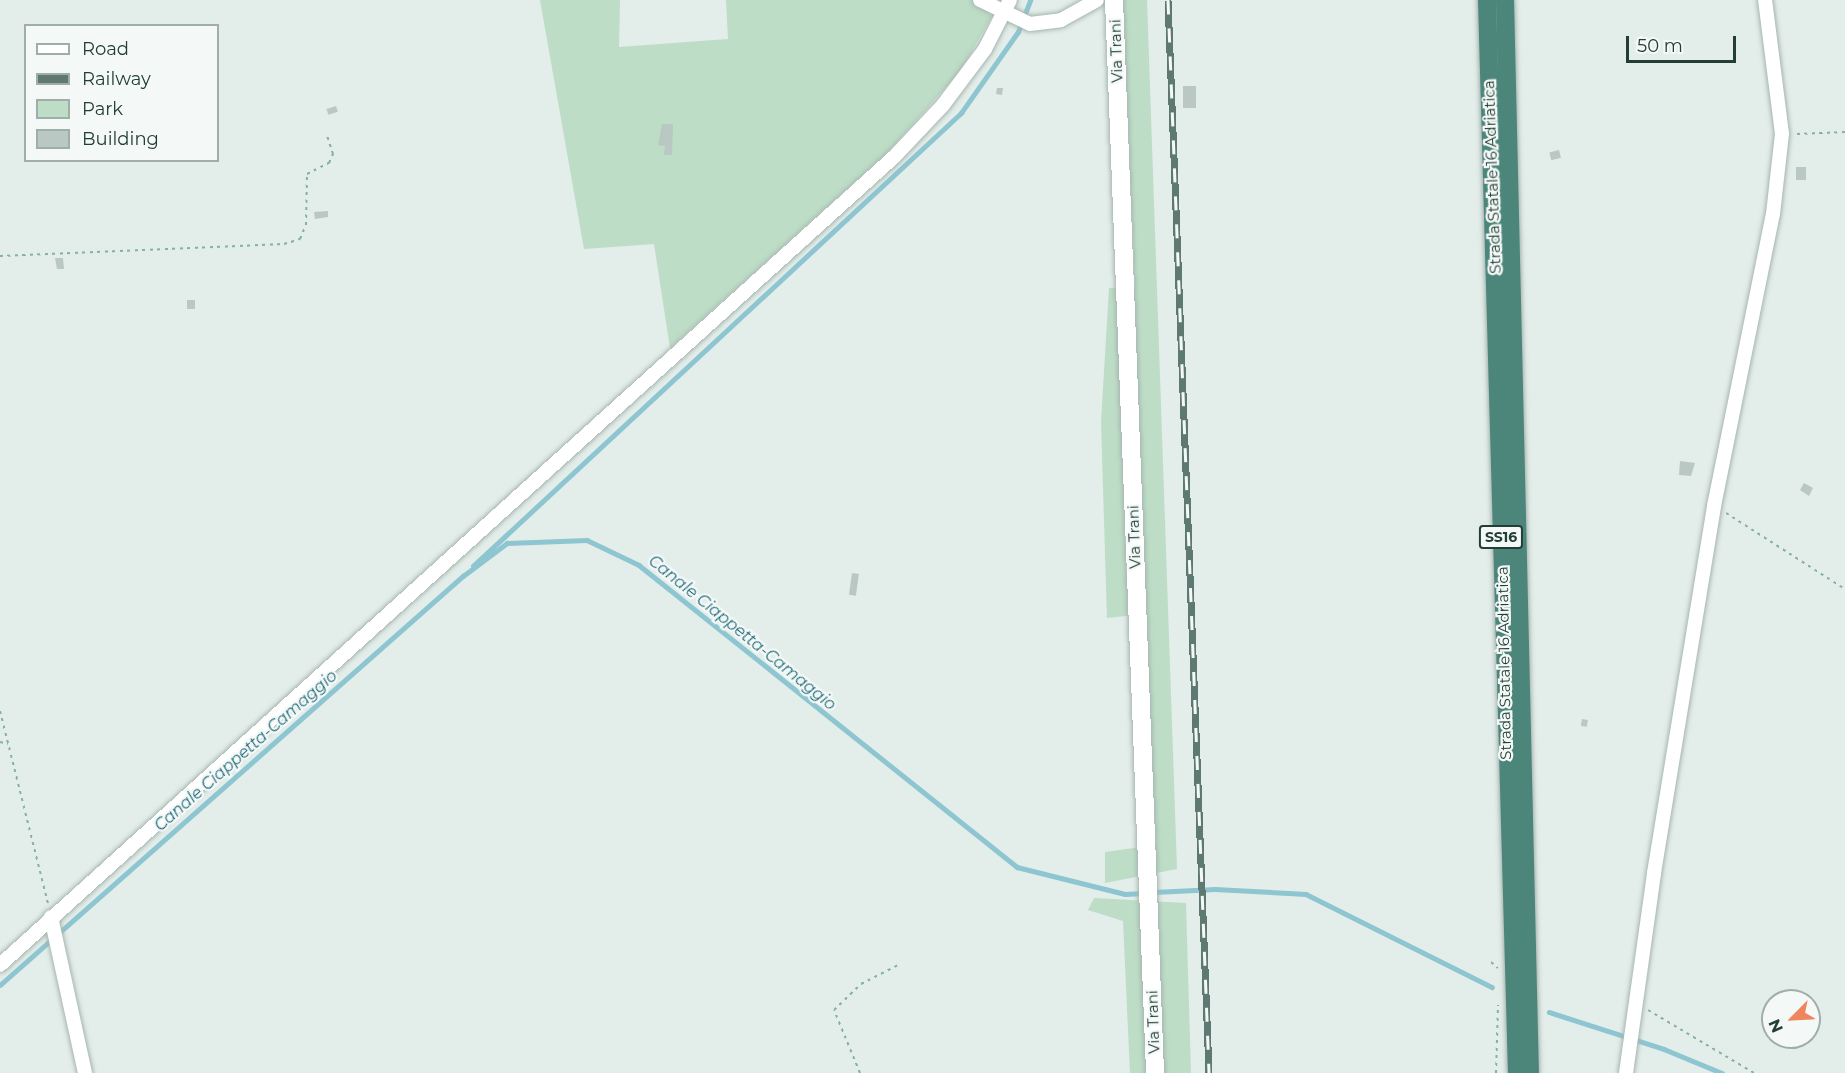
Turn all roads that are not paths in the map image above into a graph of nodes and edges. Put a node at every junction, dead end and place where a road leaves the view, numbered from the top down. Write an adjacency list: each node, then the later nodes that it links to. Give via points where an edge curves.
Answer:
1 (980, 0): 7 (street)
2 (1097, 0): 7 (street, via 1061,20 1030,24)
3 (1114, 0): 12 (main road, Via Trani)
4 (1487, 0): 13 (highway, Strada Statale 16 Adriatica / SS16)
5 (1505, 0): 14 (highway, Strada Statale 16 Adriatica / SS16)
6 (1765, 0): 10 (street, via 1782,134 1773,214 1714,506)
7 (1010, 9): 8 (street, via 943,105 894,157)
8 (51, 918): 9 (street); 11 (street)
9 (0, 965)
10 (1626, 1072)
11 (85, 1073)
12 (1155, 1073)
13 (1517, 1073)
14 (1530, 1073)

